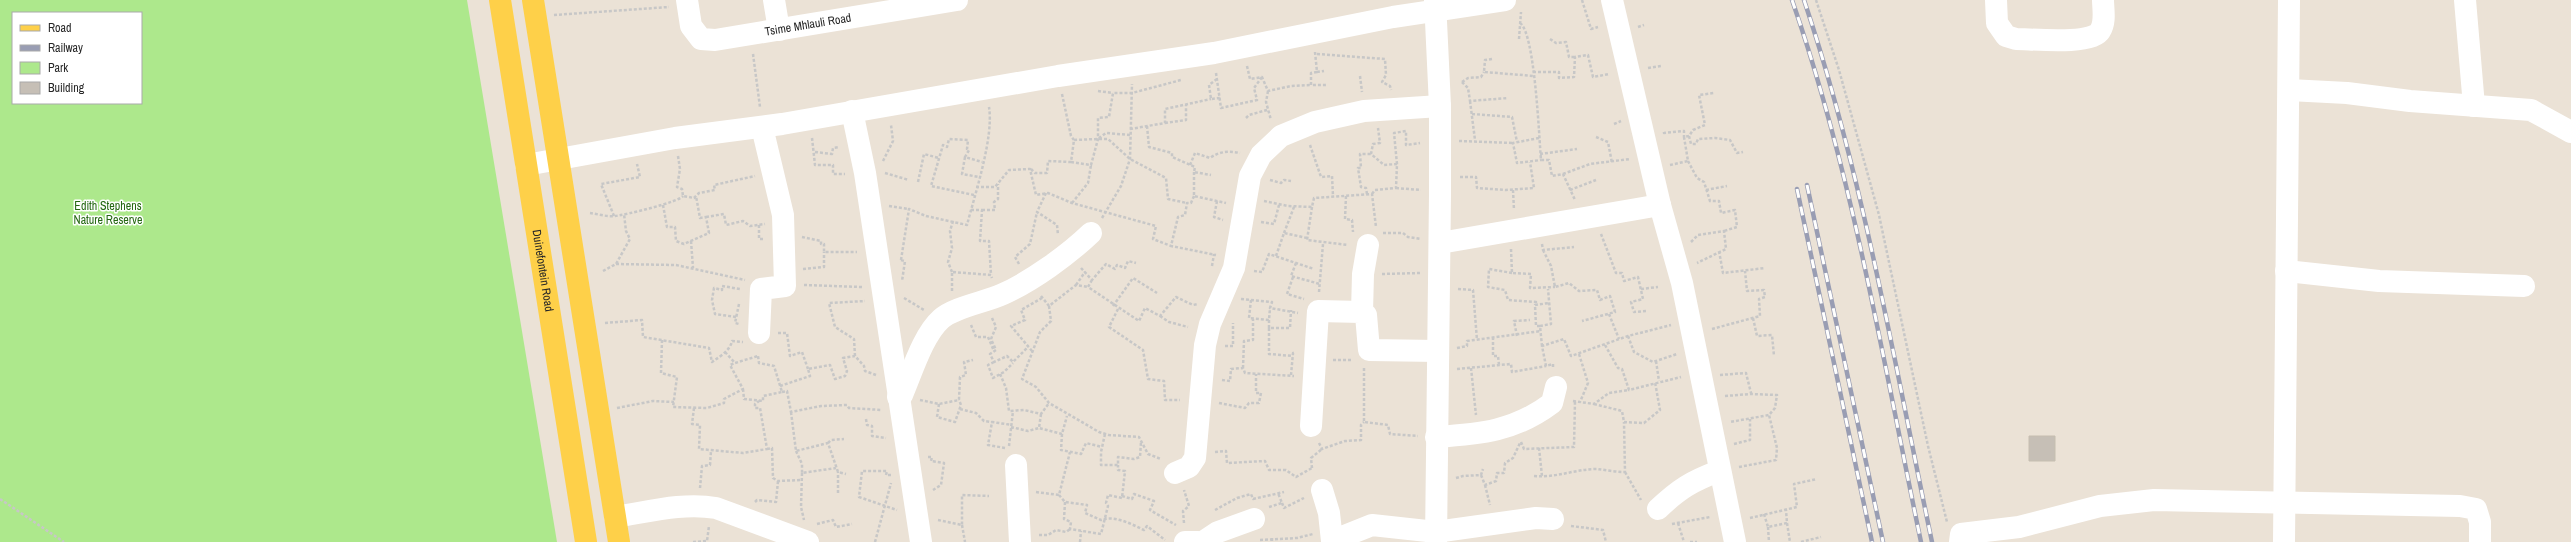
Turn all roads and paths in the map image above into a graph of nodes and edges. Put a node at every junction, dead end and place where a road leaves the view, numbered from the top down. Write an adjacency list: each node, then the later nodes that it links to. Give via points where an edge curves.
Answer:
1 (500, 0): 96 (main road, Duinefontein Road)
2 (774, 0): 15 (street)
3 (952, 0): 15 (street, Tsime Mhlauli Road)
4 (1612, 0): 27 (street)
5 (1816, 0): 354 (path, via 1852,115 1879,215 1945,517 1952,531)
6 (1996, 0): 7 (street, via 1997,23 2006,36 2016,39 2082,40 2097,35 2100,31 2103,24)
7 (2103, 0)
8 (2289, 0): 46 (street)
9 (2465, 0): 57 (street)
10 (687, 3): 13 (path); 16 (street, Tsime Mhlauli Road, via 691,26 701,39 715,40)
11 (1513, 4): 12 (street); 14 (path)
12 (1435, 6): 19 (street); 56 (street)
13 (535, 8): 88 (main road)
14 (1520, 23): 17 (path); 32 (path, via 1524,26 1530,45)
15 (779, 30): 16 (street, Tsime Mhlauli Road)
16 (751, 35): 65 (path)
17 (1519, 38)
18 (1550, 39): 22 (path, via 1556,43 1566,42 1569,57)
19 (1314, 44): 21 (path); 23 (street); 30 (path); 58 (path, via 1385,59 1386,75 1382,82 1390,86)
20 (1214, 53): 23 (street); 25 (street); 34 (path)
21 (1308, 55)
22 (1575, 57): 27 (path, via 1588,55 1593,77 1615,73 1614,68); 32 (path, via 1574,77 1559,78 1559,72)
23 (1246, 58): 26 (path); 28 (path); 40 (path, via 1250,79)
24 (1492, 59): 31 (path, via 1485,60)
25 (1132, 66): 36 (street); 48 (path)
26 (1255, 66)
27 (1628, 66): 94 (street)
28 (1240, 69)
29 (1324, 71): 30 (path)
30 (1317, 72): 43 (path, via 1311,73)
31 (1484, 72): 37 (path); 38 (path)
32 (1533, 72): 37 (path)
33 (1224, 73): 34 (path)
34 (1217, 74): 35 (path); 41 (path)
35 (1210, 75)
36 (1058, 76): 45 (street); 76 (path)
37 (1534, 76): 74 (path)
38 (1481, 77)
39 (1188, 78): 48 (path)
40 (1262, 78): 47 (path); 50 (path, via 1254,88 1257,100 1221,108)
41 (1217, 79): 50 (path); 52 (path, via 1209,85)
42 (1462, 82): 53 (path, via 1468,88)
43 (1311, 85): 44 (path); 47 (path)
44 (1326, 85)
45 (986, 90): 54 (street); 91 (path, via 990,117)
46 (2289, 90): 57 (street, via 2347,93 2410,102); 169 (street)
47 (1268, 91): 59 (path)
48 (1132, 93): 66 (path); 75 (path, via 1113,93 1109,117 1098,118)
49 (1714, 93): 71 (path, via 1699,95 1705,125 1693,130)
50 (1220, 98): 52 (path)
51 (1508, 98): 53 (path)
52 (1211, 99): 55 (path)
53 (1470, 100): 61 (path)
54 (890, 105): 60 (street); 99 (path, via 893,141)
55 (1186, 105): 63 (path, via 1165,109); 63 (path, via 1186,120)
56 (1440, 106): 58 (street); 117 (street)
57 (2474, 106): 68 (street, via 2531,110)
58 (1384, 109): 67 (street, via 1322,120); 82 (path, via 1380,143 1373,144)
59 (1267, 110): 62 (path, via 1249,114); 67 (path)
60 (852, 111): 65 (street); 99 (street)
61 (1472, 114): 77 (path); 78 (path, via 1512,117)
62 (1246, 118)
63 (1165, 123): 64 (path)
64 (1147, 126): 66 (path); 98 (path, via 1149,147 1172,153 1172,157)
65 (762, 127): 73 (street); 101 (street)
66 (1130, 128): 70 (path)
67 (1290, 132): 86 (street); 122 (path, via 1312,148 1321,177 1332,176)
68 (2571, 132)
69 (811, 133): 99 (path, via 816,154 815,165 833,166 833,174)
70 (1130, 135): 75 (path, via 1106,133); 87 (path)
71 (1689, 136): 81 (path, via 1691,144 1696,144 1698,139 1730,140 1737,153); 90 (path, via 1684,137)
72 (1596, 137): 95 (path, via 1608,142)
73 (675, 138): 79 (street); 119 (path, via 680,169 677,187 682,189)
74 (1539, 138): 78 (path); 83 (path)
75 (1098, 139): 76 (path); 87 (path, via 1108,139); 97 (path)
76 (1074, 140): 92 (path)
77 (1475, 140)
78 (1517, 142): 93 (path, via 1513,143 1517,164)
79 (634, 145): 88 (street); 139 (path, via 640,177 601,184)
80 (1577, 149): 83 (path)
81 (1743, 152)
82 (1371, 154): 115 (path, via 1360,154 1361,168 1358,168 1361,187 1366,188); 116 (path, via 1384,165 1397,164 1396,188 1375,190)
83 (1540, 154): 89 (path)
84 (965, 157): 85 (path, via 969,150 968,140 949,139 947,146 943,146); 91 (path); 105 (path, via 962,174)
85 (939, 158): 108 (path, via 924,154); 118 (path, via 931,186)
86 (1259, 158): 98 (path, via 1229,151 1217,153 1210,158 1194,153); 129 (street, via 1250,176)
87 (1130, 159): 125 (path, via 1166,178 1168,199); 135 (path, via 1121,186)
88 (559, 160): 96 (street); 273 (main road)
89 (1541, 160): 93 (path); 104 (path, via 1549,160 1552,176)
90 (1688, 161): 94 (path); 113 (path, via 1697,178 1704,182)
91 (982, 162): 105 (path)
92 (1071, 162): 97 (path); 100 (path, via 1048,161 1047,173 1036,173)
93 (1530, 162): 117 (path, via 1534,188 1477,188 1476,178 1452,176 1451,195)
94 (1650, 162): 95 (path); 128 (street)
95 (1612, 163): 104 (path, via 1590,164)
96 (526, 165): 358 (main road, Duinefontein Road)
97 (1091, 165): 124 (path, via 1088,183)
98 (1190, 165): 102 (path, via 1194,167)
99 (873, 169): 106 (path); 184 (street)
100 (1030, 169): 109 (path, via 1009,170); 114 (path, via 1036,195)
101 (773, 172): 120 (path, via 714,185 715,190); 138 (street)
102 (1194, 172): 103 (path); 121 (path)
103 (1211, 174)
104 (1563, 174): 112 (path)
105 (979, 177): 111 (path)
106 (909, 180)
107 (1596, 180): 112 (path)
108 (918, 182)
109 (998, 184): 111 (path, via 995,187); 133 (path, via 995,210)
110 (1727, 186): 113 (path)
111 (976, 187): 118 (path)
112 (1570, 190): 141 (path)
113 (1706, 190): 143 (path, via 1710,201 1719,201 1721,212 1735,210 1737,227)
114 (1046, 193): 124 (path); 134 (path)
115 (1367, 194): 116 (path); 123 (path)
116 (1372, 194): 149 (path, via 1377,233 1403,233 1408,237)
117 (1440, 194): 149 (street)
118 (974, 195): 132 (path)
119 (684, 196): 120 (path); 127 (path)
120 (696, 196): 140 (path, via 700,218)
121 (1194, 196): 125 (path, via 1191,203); 129 (path)
122 (1332, 196): 123 (path); 131 (path, via 1314,198)
123 (1346, 196): 148 (path, via 1345,219 1352,220)
124 (1072, 203): 135 (path)
125 (1187, 203): 152 (path, via 1185,215 1178,217)
126 (1279, 204): 129 (path); 129 (path, via 1274,224); 130 (path)
127 (663, 205): 137 (path); 147 (path, via 667,227 675,227 676,241 684,244)
128 (1660, 205): 141 (street); 153 (street)
129 (1245, 207): 159 (street)
130 (1294, 207): 131 (path); 144 (path)
131 (1312, 207): 145 (path)
132 (971, 210): 133 (path); 142 (path, via 967,225)
133 (982, 210): 174 (path, via 980,240 989,241)
134 (1037, 212): 150 (path, via 1057,225 1057,235 1071,236); 179 (path, via 1030,244 1015,257)
135 (1106, 212): 150 (path); 152 (path, via 1156,226 1153,239)
136 (590, 213): 139 (path)
137 (624, 214): 139 (path); 162 (path, via 626,231 630,239)
138 (783, 215): 140 (path, via 773,218 766,224 750,226 743,221 726,225 724,214); 175 (street)
139 (614, 216)
140 (706, 217): 147 (path, via 709,233)
141 (1589, 217): 149 (street); 188 (path, via 1599,229 1616,274 1622,273 1624,282 1638,278)
142 (952, 221): 158 (path, via 926,216 909,209); 170 (path, via 952,248 948,262)
143 (1724, 231): 153 (path, via 1698,235 1688,244); 155 (path, via 1726,249)
144 (1284, 233): 145 (path); 157 (path)
145 (1307, 238): 151 (path)
146 (1348, 238): 148 (path)
147 (691, 240): 163 (path)
148 (1356, 242): 151 (path); 173 (street)
149 (1440, 243): 177 (street)
150 (1078, 244): 171 (path); 179 (street)
151 (1323, 244): 180 (path)
152 (1171, 246): 159 (path)
153 (1672, 248): 166 (street)
154 (1543, 250): 206 (path, via 1551,266 1555,287 1569,283 1579,291 1597,290 1600,300 1610,296 1615,312)
155 (1719, 251): 166 (path, via 1691,266); 167 (path, via 1723,273)
156 (824, 252): 175 (path, via 824,267)
157 (1276, 256): 159 (path, via 1269,254 1262,272); 161 (path)
158 (901, 260)
159 (1235, 262): 190 (street)
160 (1136, 263): 178 (path, via 1128,261 1125,268 1116,265 1115,269 1106,264)
161 (1296, 263): 165 (path); 176 (path, via 1291,276)
162 (616, 264): 163 (path, via 659,264); 168 (path)
163 (693, 268): 186 (path, via 743,279)
164 (1765, 268): 167 (path)
165 (1314, 269)
166 (1678, 269): 229 (street)
167 (1745, 270): 210 (path, via 1747,290 1764,290 1765,297 1759,299 1760,316)
168 (603, 271)
169 (2286, 271): 183 (street, via 2379,281); 331 (street)
170 (952, 272)
171 (1085, 272): 178 (path); 181 (path)
172 (1512, 273): 196 (path, via 1489,269 1488,288 1504,290 1508,300 1536,302)
173 (1363, 274): 177 (path); 205 (street)
174 (990, 275)
175 (785, 277): 184 (path, via 847,288); 186 (street)
176 (1293, 277): 180 (path); 199 (path, via 1287,294)
177 (1440, 277): 225 (path, via 1457,289 1473,290); 239 (street)
178 (1092, 280): 182 (path)
179 (1029, 281): 191 (street); 192 (path)
180 (1320, 284): 199 (path)
181 (1076, 285): 182 (path); 197 (path)
182 (1088, 286): 198 (path)
183 (2524, 286)
184 (881, 287): 252 (street)
185 (1658, 287): 188 (path)
186 (750, 289): 208 (path, via 722,286 722,290 714,288 712,300 715,314); 222 (street)
187 (1548, 289): 194 (path)
188 (1641, 289): 204 (path, via 1643,299 1631,302 1634,312)
189 (1157, 293): 198 (path, via 1133,278)
190 (1223, 296): 193 (path); 215 (street)
191 (996, 297): 200 (street); 230 (path, via 991,315 996,327 991,339 996,350)
192 (1042, 298): 197 (path); 228 (path, via 1021,310 1025,320 1011,326)
193 (1251, 300): 201 (path, via 1272,302); 209 (path, via 1249,318)
194 (1549, 303): 196 (path); 216 (path, via 1551,324)
195 (1202, 304): 207 (path, via 1193,304 1176,297)
196 (1535, 305): 216 (path, via 1536,326)
197 (1049, 306): 231 (path, via 1051,321 1040,332)
198 (1113, 306): 202 (path)
199 (1318, 306): 203 (path, via 1299,314); 205 (street); 244 (street)
200 (964, 308): 230 (path, via 976,337 988,337); 265 (street, via 942,318 931,329)
201 (1270, 308): 203 (path); 211 (path)
202 (1118, 309): 207 (path, via 1139,321 1145,308); 259 (path, via 1109,327 1143,350 1148,379 1164,381 1165,400 1190,400)
203 (1291, 310): 217 (path, via 1290,328)
204 (1646, 311)
205 (1362, 312): 233 (street, via 1368,320)
206 (1609, 314): 213 (path); 223 (path)
207 (1160, 316): 215 (path, via 1169,322 1189,328 1192,318)
208 (736, 317)
209 (1253, 318): 211 (path); 247 (path, via 1253,340 1244,340)
210 (1753, 318): 229 (path, via 1709,330 1709,335); 237 (path, via 1757,336 1772,335)
211 (1269, 320): 217 (path)
212 (1530, 320): 219 (path, via 1514,321)
213 (1582, 321)
214 (605, 323): 224 (path, via 642,320 643,337)
215 (1210, 324): 259 (street, via 1205,344)
216 (1540, 326): 218 (path)
217 (1269, 328): 236 (path, via 1268,354)
218 (1541, 331): 219 (path); 227 (path)
219 (1517, 336): 221 (path)
220 (1628, 336): 223 (path); 229 (path); 240 (path, via 1634,352 1653,362)
221 (1493, 337): 225 (path); 245 (path, via 1493,356 1498,356)
222 (755, 338): 232 (path, via 732,341); 235 (path); 249 (path, via 787,333 790,356 802,352)
223 (1619, 339): 226 (path)
224 (662, 340): 232 (path, via 709,348 712,362); 266 (path, via 661,373 677,377)
225 (1477, 340): 239 (path, via 1468,342 1467,346)
226 (1605, 344): 234 (path); 257 (path, via 1618,368 1622,369)
227 (1542, 346): 234 (path, via 1564,339 1571,356); 246 (path)
228 (1028, 347): 231 (path); 242 (path)
229 (1695, 350): 240 (path); 253 (path); 260 (path, via 1717,376 1746,373); 262 (street)
230 (994, 351): 241 (path, via 990,354)
231 (1032, 351): 268 (path, via 1022,379 1036,386)
232 (725, 352): 243 (path)
233 (1367, 353): 239 (street); 244 (path, via 1359,360); 282 (path)
234 (1579, 354): 267 (path, via 1588,384)
235 (758, 356): 243 (path); 255 (path, via 759,363 774,366)
236 (1293, 356)
237 (1774, 356)
238 (973, 360): 263 (path, via 964,362 966,374 960,377)
239 (1438, 361): 248 (path); 291 (street)
240 (1656, 361): 253 (path)
241 (994, 362): 242 (path, via 1006,356); 250 (path, via 988,366 993,378)
242 (1013, 362): 250 (path)
243 (735, 363): 256 (path, via 730,365)
244 (1314, 364): 251 (path, via 1307,376); 285 (street)
245 (1499, 365): 246 (path, via 1511,364 1512,372); 248 (path)
246 (1546, 366): 261 (path, via 1553,364)
247 (1243, 368): 251 (path, via 1245,373); 259 (path, via 1231,369 1230,380)
248 (1471, 368): 290 (path, via 1476,424)
249 (808, 369): 252 (path, via 830,365 835,379 845,376 847,371 843,358 855,356 865,371 873,375); 255 (path, via 810,376)
250 (1000, 374): 274 (path, via 1006,388 1009,411)
251 (1256, 374): 259 (path, via 1256,393 1260,393 1259,403 1249,403 1245,408 1230,406)
252 (894, 375): 265 (street)
253 (1659, 381): 254 (path)
254 (1655, 382): 257 (path); 283 (path, via 1660,410 1644,423)
255 (780, 386): 258 (path)
256 (743, 389): 264 (path, via 744,399); 271 (path, via 724,399 724,403 707,408)
257 (1629, 390): 270 (path, via 1609,393)
258 (782, 392): 264 (path, via 764,396 763,401); 275 (path, via 787,391)
259 (1201, 393): 303 (street)
260 (1751, 394): 262 (path); 277 (path, via 1777,395 1776,408)
261 (1562, 396): 267 (path); 290 (street, via 1515,426); 296 (path, via 1574,447)
262 (1704, 397): 286 (street)
263 (959, 400): 269 (path); 272 (path, via 962,405)
264 (759, 401): 297 (path, via 755,408 760,408)
265 (900, 401): 269 (path); 275 (path, via 849,408 847,405 821,406); 279 (path, via 893,439 872,436 872,426 867,425); 362 (street)
266 (674, 402): 271 (path, via 673,408); 273 (path, via 653,401)
267 (1580, 402): 270 (path)
268 (1049, 403): 276 (path); 278 (path)
269 (939, 404): 272 (path, via 938,417 955,422)
270 (1594, 404): 283 (path, via 1622,411)
271 (694, 408): 300 (path, via 692,424 700,425 699,448)
272 (960, 409): 281 (path, via 976,413 984,421)
273 (598, 411): 336 (main road)
274 (1013, 411): 276 (path, via 1024,410); 284 (path)
275 (791, 412): 301 (path)
276 (1041, 414): 287 (path)
277 (1768, 415): 280 (path); 310 (path, via 1776,448 1776,460)
278 (1067, 416): 288 (path); 289 (path)
279 (866, 419)
280 (1750, 419): 286 (path); 299 (path, via 1750,440)
281 (992, 422): 284 (path); 284 (path, via 988,445 1009,448)
282 (1364, 422): 291 (path, via 1388,425 1390,434); 298 (path, via 1360,425 1361,440 1345,441)
283 (1624, 422): 312 (path)
284 (1012, 426): 287 (path, via 1028,431)
285 (1311, 426): 298 (path)
286 (1710, 426): 299 (street)
287 (1039, 428): 288 (path)
288 (1062, 434): 302 (path, via 1061,450)
289 (1105, 434): 293 (path, via 1138,437); 295 (path)
290 (1480, 434): 291 (street)
291 (1430, 437): 319 (street)
292 (844, 439): 294 (path, via 831,440)
293 (1141, 441): 305 (path, via 1140,457 1118,457); 314 (path, via 1148,454 1165,459)
294 (828, 443): 301 (path); 306 (path)
295 (1102, 446): 302 (path, via 1086,443 1081,454); 305 (path, via 1101,465)
296 (1539, 448): 316 (path, via 1524,449 1521,440 1513,458 1505,463 1504,473 1497,473 1496,481 1485,485); 318 (path)
297 (767, 449): 300 (path, via 743,453); 322 (path, via 772,448 773,478)
298 (1322, 449): 307 (path, via 1311,458)
299 (1715, 449): 310 (street)
300 (711, 451): 332 (path, via 710,465 702,466)
301 (796, 451): 313 (path, via 802,464)
302 (1070, 452): 326 (path)
303 (1196, 452): 307 (path, via 1226,452 1227,463 1265,461 1269,470 1286,470 1296,477); 314 (street, via 1193,463)
304 (1016, 465): 324 (street)
305 (1118, 465): 327 (path, via 1118,470 1125,471)
306 (836, 468): 311 (path); 313 (path)
307 (1312, 468): 323 (path)
308 (892, 469): 361 (path)
309 (1483, 469): 316 (path)
310 (1719, 471): 333 (street, via 1692,481); 345 (street)
311 (838, 472): 315 (path); 325 (path)
312 (1625, 472): 318 (path, via 1575,471 1553,477); 333 (path, via 1644,505)
313 (802, 473): 321 (path)
314 (1175, 473): 327 (path, via 1183,486 1189,506 1182,511 1184,526 1176,525 1150,510 1154,501 1134,494 1132,498)
315 (846, 474)
316 (1481, 475): 319 (path)
317 (1534, 476): 318 (path)
318 (1542, 476)
319 (1436, 478): 351 (street)
320 (1817, 479): 334 (path, via 1794,484 1797,507)
321 (802, 480): 322 (path); 349 (path, via 800,507)
322 (778, 481): 337 (path, via 776,502 757,500)
323 (1322, 490): 330 (path, via 1284,508); 350 (street)
324 (1017, 492): 326 (path); 355 (street)
325 (838, 493)
326 (1059, 495): 329 (path)
327 (1122, 496): 338 (path, via 1108,495)
328 (0, 499): 357 (path)
329 (1065, 502): 338 (path, via 1087,505 1085,513); 347 (path, via 1064,519 1071,522)
330 (1282, 503)
331 (2285, 503): 354 (street, via 2130,502 2073,512 2019,527); 377 (street); 378 (street, via 2460,506 2476,509 2480,522)
332 (703, 506): 336 (street); 337 (street); 360 (path, via 710,522 707,541)
333 (1658, 509): 341 (path, via 1664,526)
334 (1786, 510): 335 (path); 342 (path)
335 (1764, 514): 345 (path); 346 (path)
336 (615, 517): 359 (main road)
337 (738, 517): 349 (street)
338 (1104, 519): 348 (path, via 1101,534); 365 (path, via 1122,520 1144,530 1147,526)
339 (1254, 519): 356 (path); 368 (street, via 1218,532)
340 (1553, 519): 351 (street, via 1536,518); 370 (path, via 1574,527 1603,530)
341 (1678, 523): 345 (path); 371 (path)
342 (1787, 523): 346 (path); 375 (path)
343 (852, 524): 349 (path, via 836,527 833,520)
344 (962, 525): 363 (path)
345 (1731, 526)
346 (1768, 527): 374 (path)
347 (1070, 529): 348 (path); 355 (path, via 1066,532 1056,530 1048,535)
348 (1081, 531): 364 (path)
349 (806, 536)
350 (1332, 537): 351 (street, via 1372,525); 353 (path)
351 (1436, 537)
352 (1821, 537): 376 (path)
353 (1272, 538): 356 (path); 369 (path)
354 (1960, 538)
355 (1020, 539)
356 (1260, 541)
357 (64, 542)
358 (586, 542)
359 (619, 542)
360 (693, 542)
361 (875, 542)
362 (921, 542)
363 (965, 542)
364 (1080, 542)
365 (1168, 542)
366 (1185, 542): 367 (street)
367 (1198, 542)
368 (1203, 542)
369 (1272, 542)
370 (1606, 542)
371 (1684, 542)
372 (1690, 542): 373 (path)
373 (1697, 542)
374 (1769, 542)
375 (1790, 542)
376 (1801, 542)
377 (2284, 542)
378 (2480, 542)

